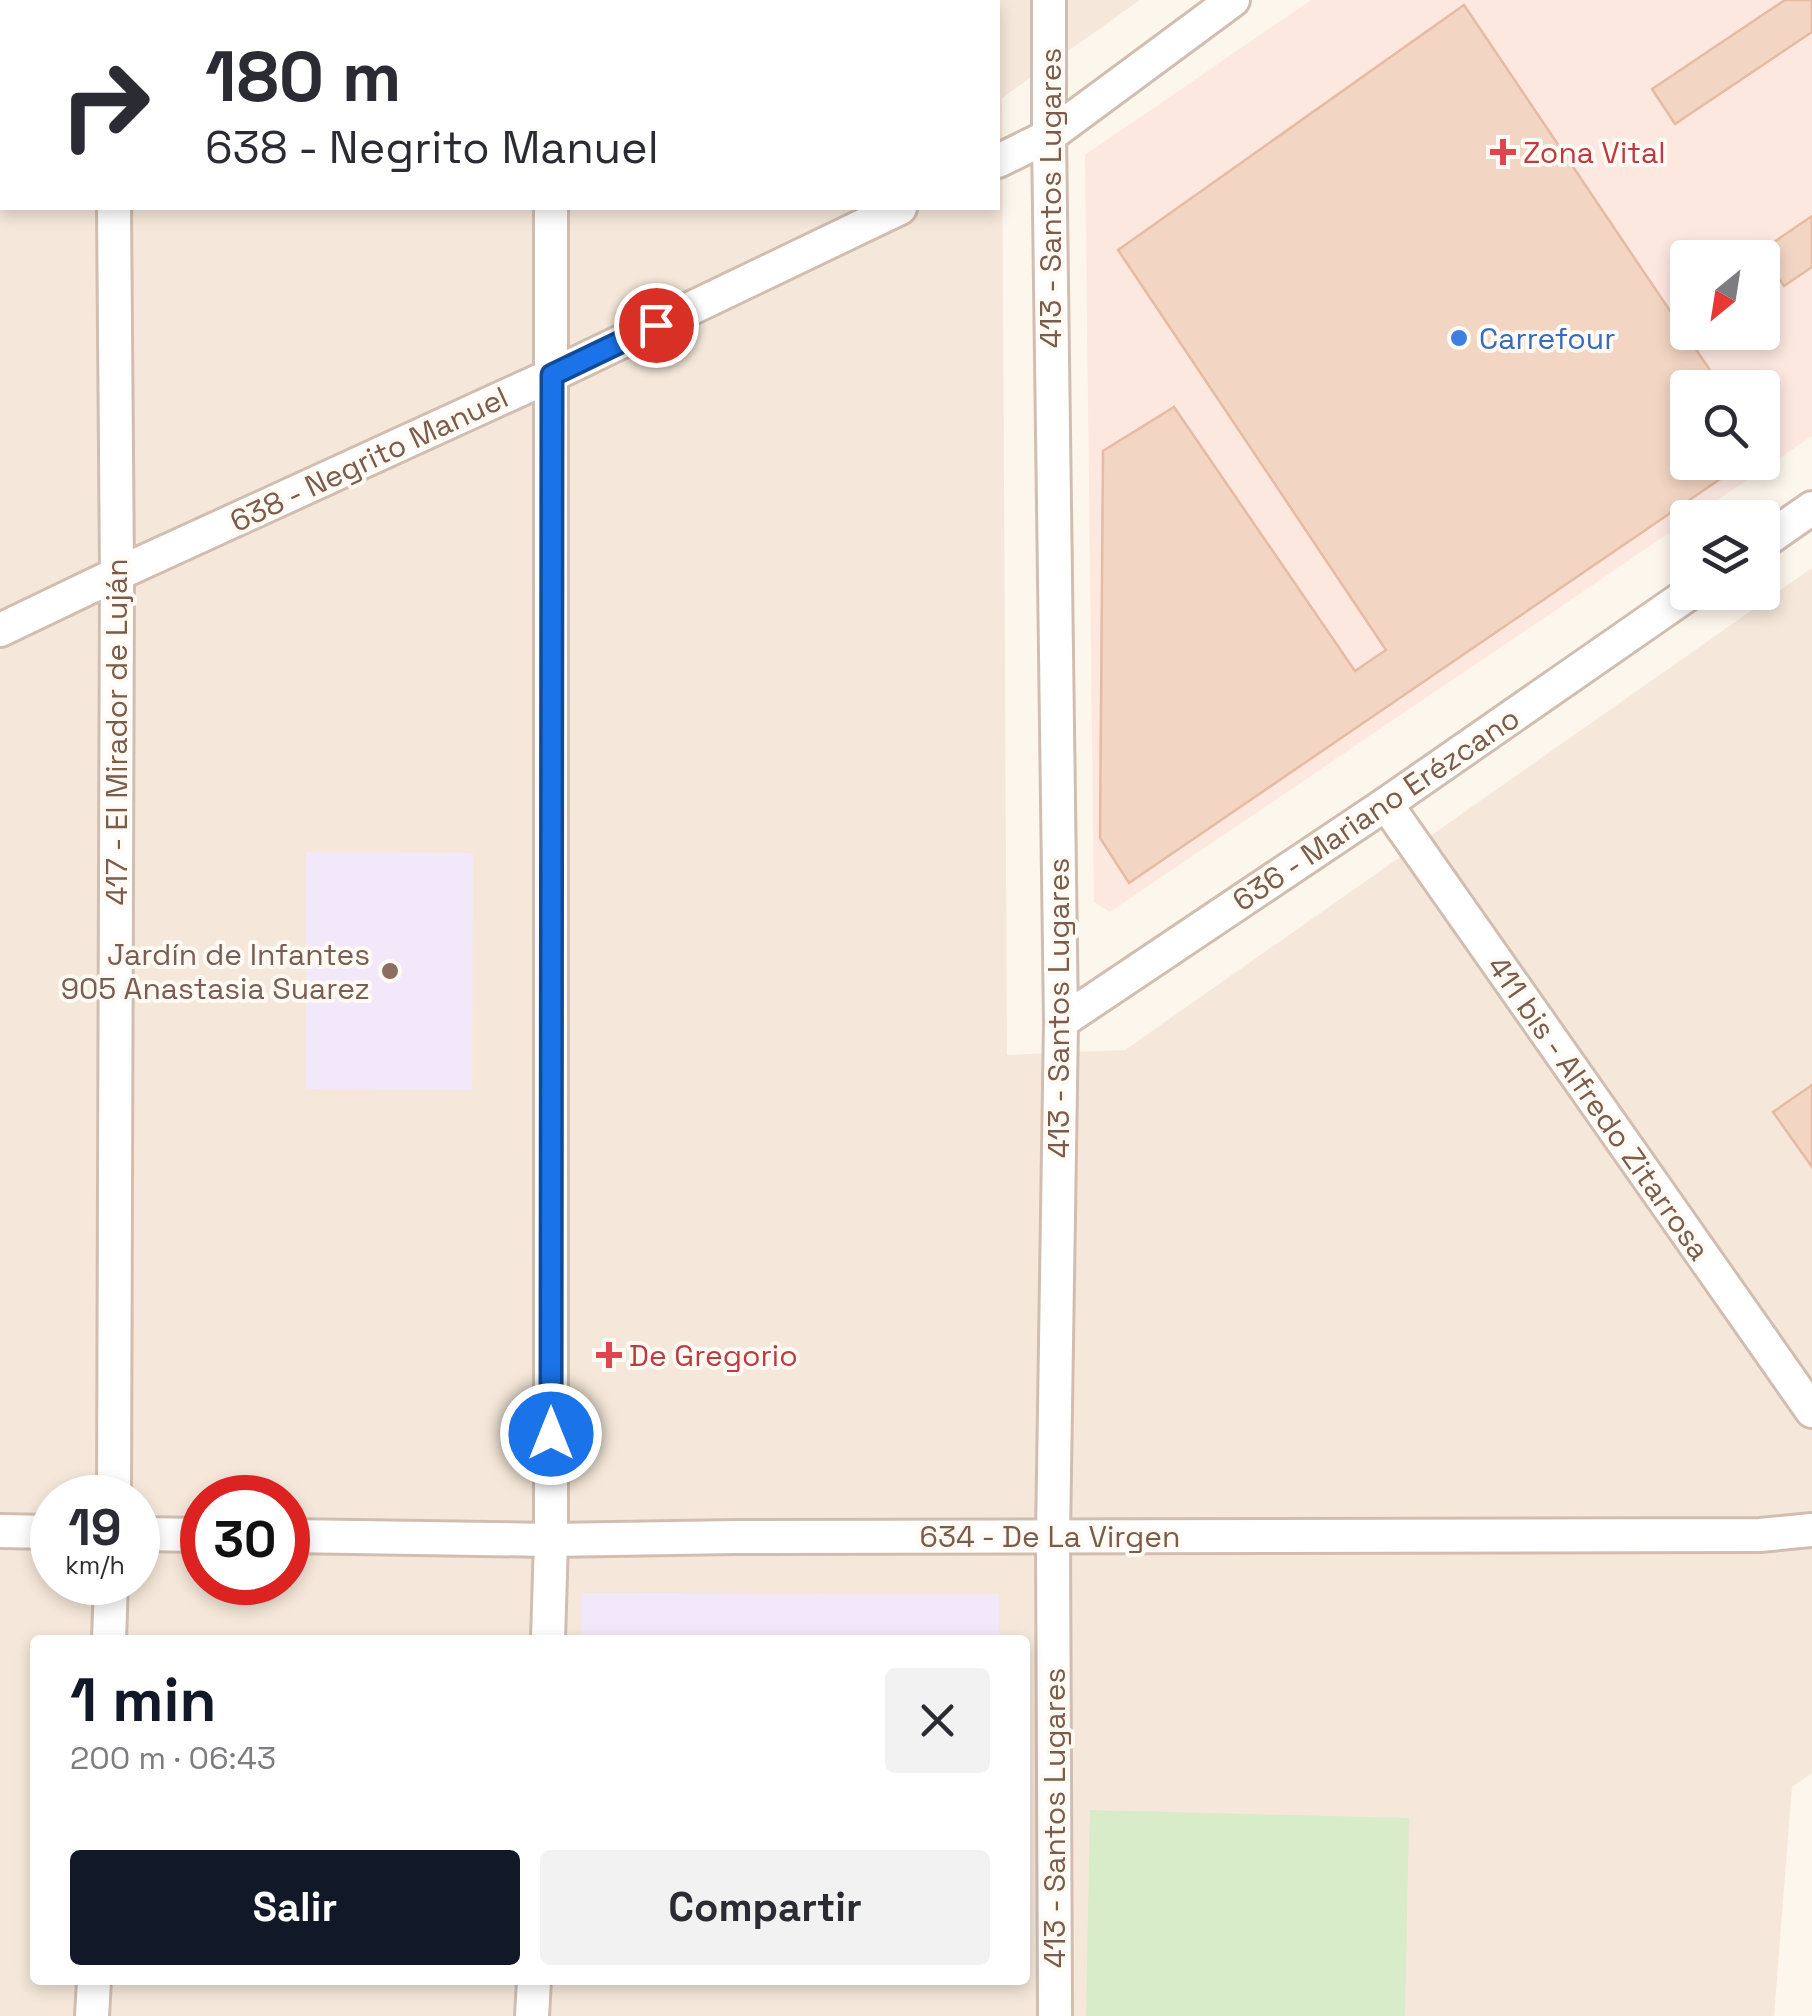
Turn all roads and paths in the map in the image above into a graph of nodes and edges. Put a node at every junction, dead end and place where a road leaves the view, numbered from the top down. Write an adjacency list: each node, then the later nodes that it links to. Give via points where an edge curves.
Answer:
1 (1049, 0): 3 (street, 413 - Santos Lugares)
2 (1233, 0): 3 (street)
3 (1048, 136): 4 (street); 15 (street, 413 - Santos Lugares)
4 (1000, 160)
5 (114, 210): 11 (street, 417 - El Mirador de Luján)
6 (551, 210): 8 (street)
7 (896, 210): 8 (street, 638 - Negrito Manuel)
8 (552, 375): 11 (street, 638 - Negrito Manuel); 23 (street)
9 (1812, 508): 10 (street)
10 (1780, 530)
11 (116, 574): 13 (street, 638 - Negrito Manuel); 17 (street, 417 - El Mirador de Luján)
12 (1670, 606): 14 (street, 636 - Mariano Erézcano)
13 (0, 630)
14 (1386, 804): 15 (street, 636 - Mariano Erézcano); 16 (street, 411 bis - Alfredo Zitarrosa)
15 (1060, 1022): 22 (street, 413 - Santos Lugares)
16 (1812, 1411)
17 (114, 1475)
18 (1812, 1530): 22 (street, 634 - De La Virgen)
19 (0, 1531): 20 (street)
20 (30, 1532)
21 (310, 1536): 23 (street, 634 - De La Virgen)
22 (1053, 1536): 23 (street, 634 - De La Virgen); 31 (street, 413 - Santos Lugares)
23 (552, 1540): 26 (street)
24 (111, 1605): 25 (street)
25 (109, 1635)
26 (548, 1635)
27 (94, 1985): 29 (street)
28 (534, 1985): 30 (street)
29 (92, 2016)
30 (532, 2016)
31 (1054, 2016)

